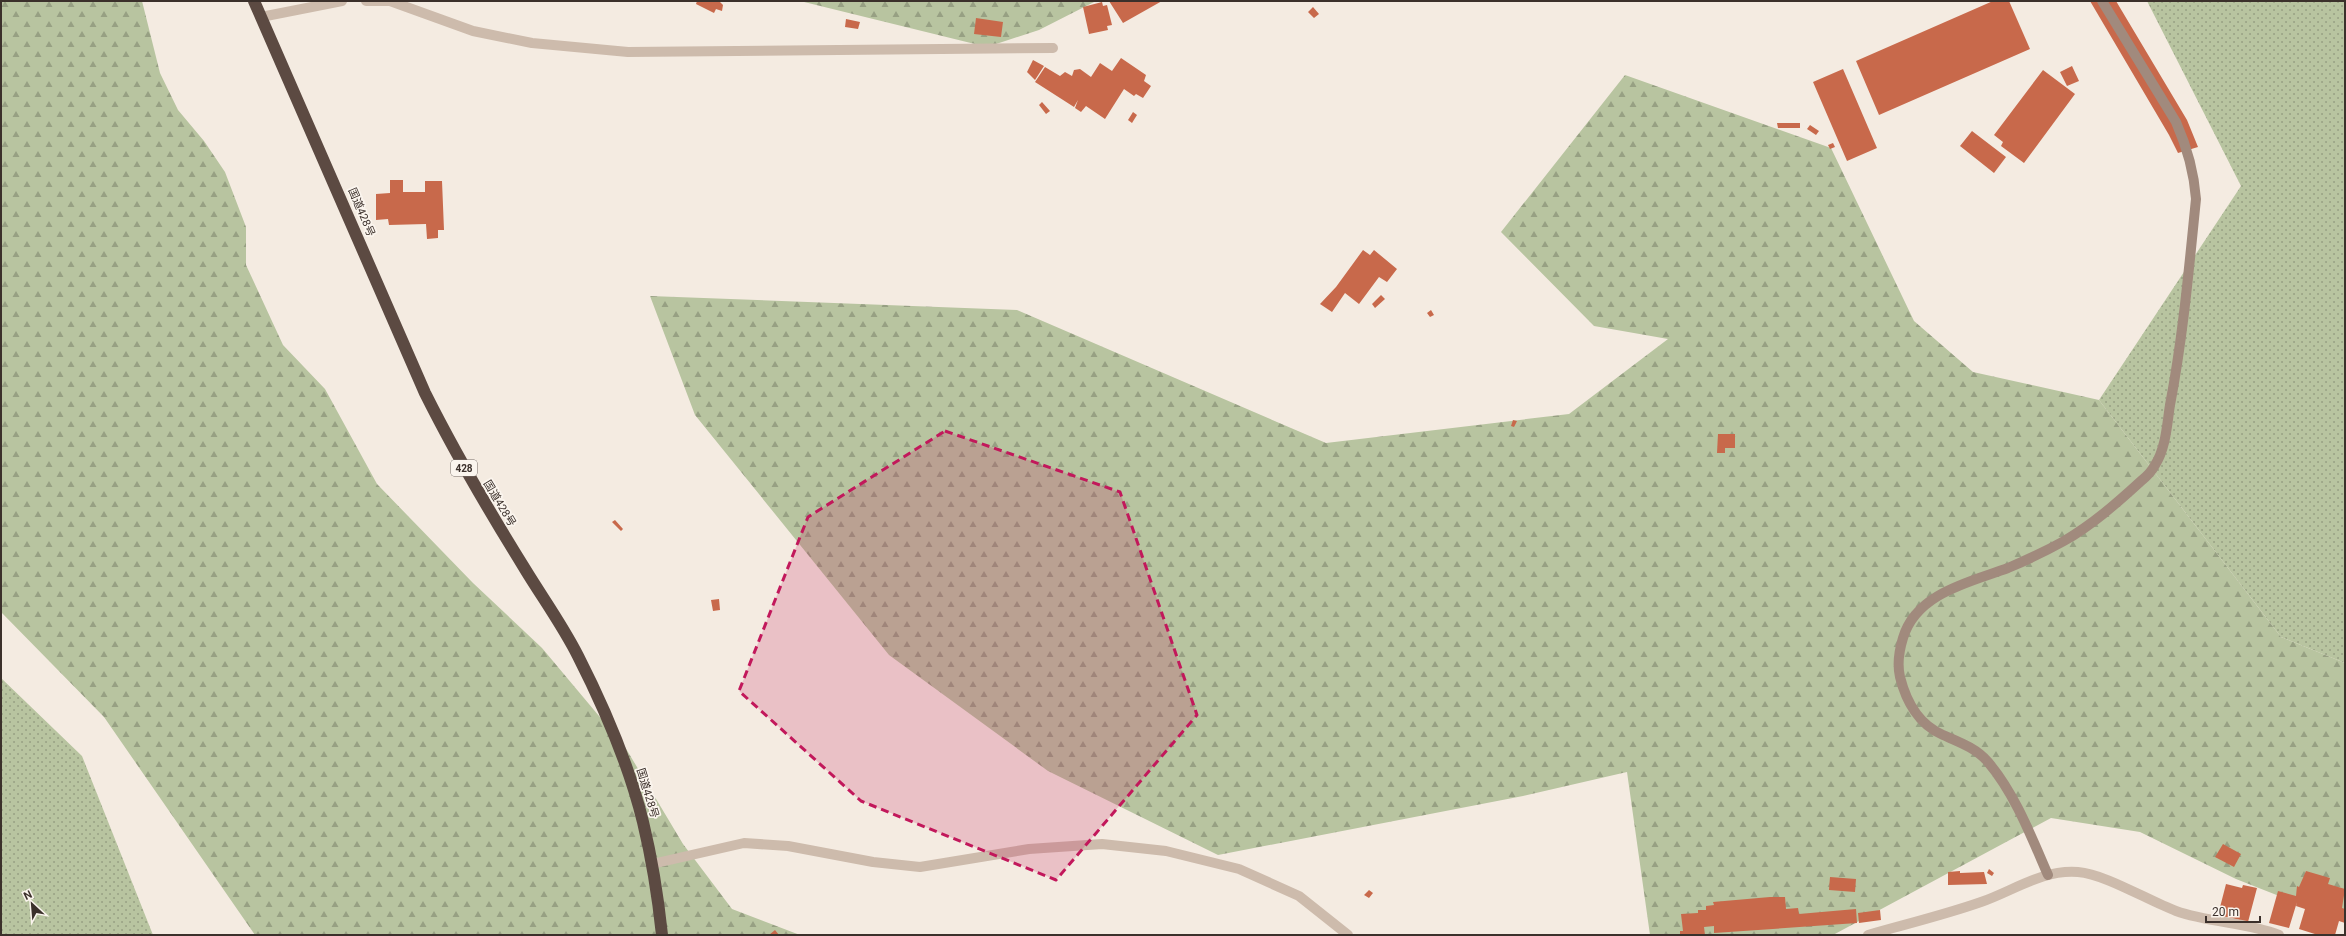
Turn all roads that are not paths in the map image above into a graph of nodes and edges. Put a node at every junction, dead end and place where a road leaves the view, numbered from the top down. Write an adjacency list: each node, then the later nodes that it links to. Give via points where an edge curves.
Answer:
1 (254, 1): 5 (highway, 国道428号 / 428)
2 (342, 1): 5 (street)
3 (366, 1): 6 (street, via 390,2 473,31 532,43 628,52)
4 (2102, 1): 8 (street, via 2176,122 2185,141 2194,173 2196,199 2179,359 2162,447 2156,464 2144,479 2065,540 2009,567 1968,581 1937,596 1919,611 1905,629 1898,652 1900,675 1908,700 1920,719 1940,734 1965,744 1987,760 2008,790)
5 (261, 17): 7 (highway, 国道428号 / 428, via 451,446 578,655 603,709 643,820)
6 (1053, 48)
7 (652, 864): 9 (highway, 国道428号 / 428); 10 (street, via 744,843 788,846 873,862 920,867 1029,849 1109,844 1166,851 1239,869 1299,896)
8 (2048, 874): 11 (street, via 1982,902); 12 (street, via 2079,872 2177,911 2216,922 2264,929)
9 (662, 935)
10 (1348, 935)
11 (1868, 935)
12 (2279, 935)

